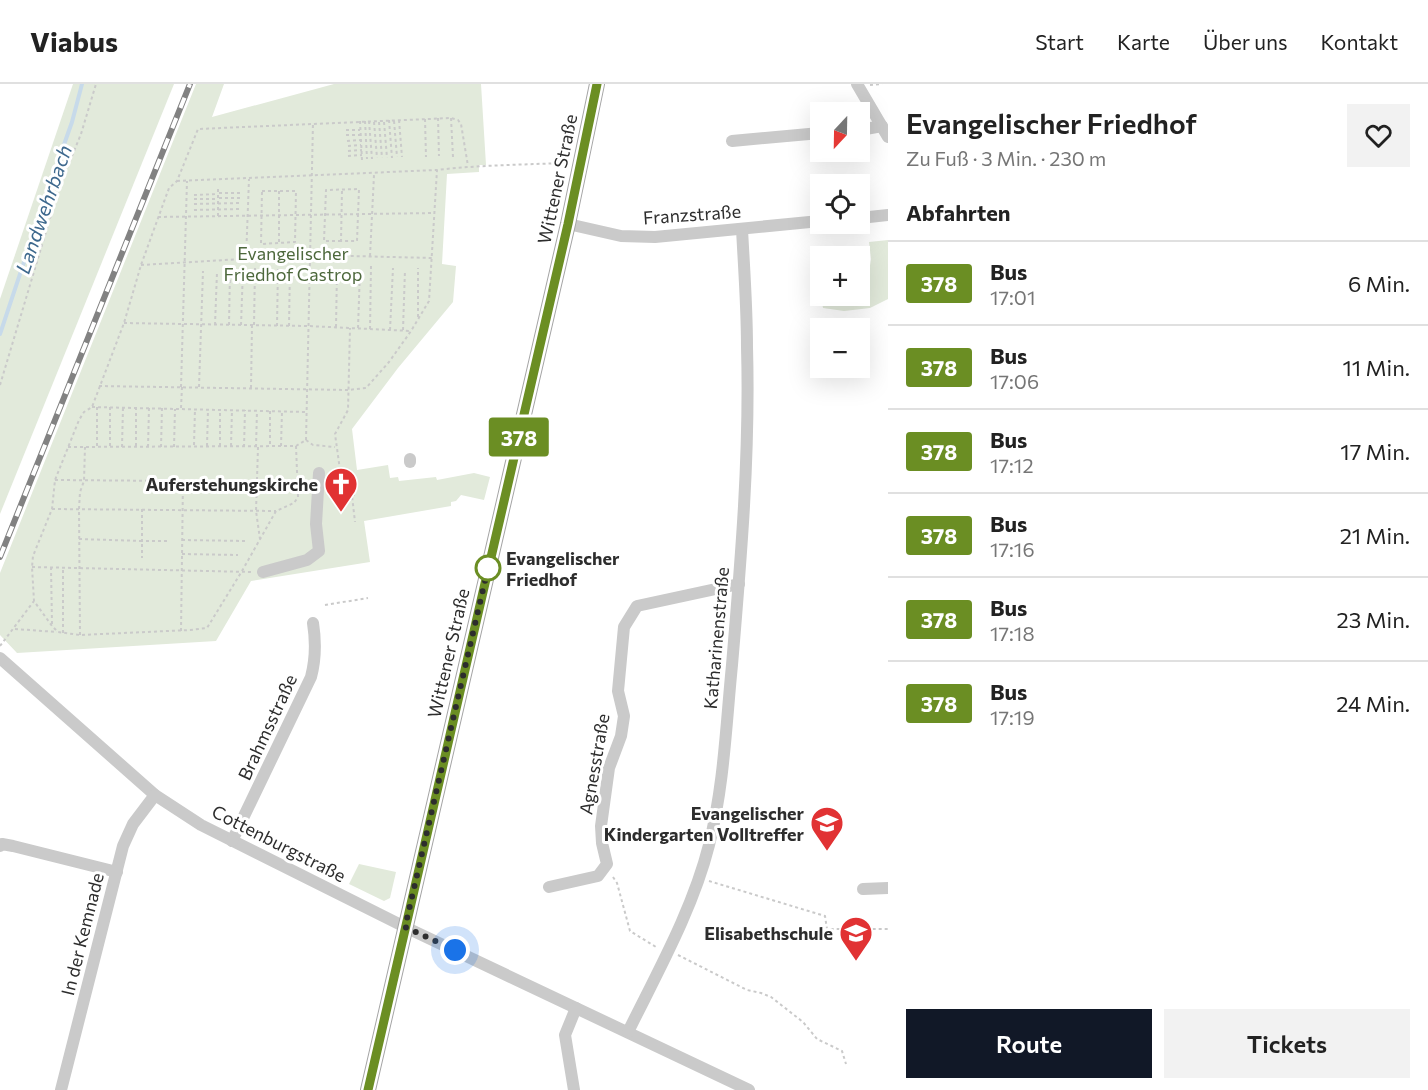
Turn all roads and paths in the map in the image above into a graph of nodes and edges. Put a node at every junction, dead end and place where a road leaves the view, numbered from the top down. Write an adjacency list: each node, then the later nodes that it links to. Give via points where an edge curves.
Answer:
1 (96, 84): 126 (path, via 60,185)
2 (597, 84): 48 (main road, Wittener Straße)
3 (857, 84): 22 (street)
4 (882, 84): 5 (path)
5 (872, 85)
6 (438, 118): 7 (path); 8 (path); 36 (path)
7 (451, 118): 43 (path); 47 (path, via 460,124)
8 (425, 119): 12 (path); 38 (path)
9 (384, 120): 10 (path); 17 (path); 41 (path)
10 (389, 120): 11 (path); 42 (path)
11 (394, 120): 12 (path); 37 (path)
12 (399, 120): 35 (path)
13 (360, 121): 14 (path); 18 (path); 20 (path)
14 (365, 121): 15 (path); 44 (path)
15 (369, 121): 16 (path); 45 (path)
16 (374, 121): 17 (path); 39 (path)
17 (379, 121): 40 (path)
18 (313, 123): 51 (path); 53 (path, via 198,129)
19 (345, 130): 20 (path)
20 (360, 130): 25 (path)
21 (870, 131): 22 (street)
22 (885, 132)
23 (810, 134): 28 (street)
24 (346, 135): 25 (path)
25 (361, 135): 26 (path)
26 (361, 140): 27 (path); 29 (path)
27 (347, 141)
28 (732, 141)
29 (361, 145): 30 (path); 31 (path)
30 (348, 146)
31 (362, 150): 32 (path); 33 (path)
32 (348, 151)
33 (362, 155): 34 (path); 46 (path)
34 (348, 156)
35 (402, 156)
36 (439, 156)
37 (397, 157)
38 (426, 157)
39 (377, 158)
40 (382, 158)
41 (387, 158)
42 (392, 158)
43 (453, 158)
44 (367, 159)
45 (372, 159)
46 (362, 160)
47 (468, 166): 48 (path, via 560,163); 49 (path)
48 (580, 168): 85 (main road, Wittener Straße)
49 (437, 171): 50 (path); 69 (path)
50 (374, 174): 51 (path); 72 (path)
51 (311, 177): 52 (path); 74 (path)
52 (249, 179): 54 (path); 79 (path)
53 (177, 181): 54 (path); 82 (path, via 169,188)
54 (187, 181): 77 (path)
55 (218, 188): 60 (path)
56 (342, 190): 70 (path); 71 (path, via 359,189); 75 (path, via 326,190)
57 (279, 191): 73 (path, via 296,191); 80 (path, via 262,191); 81 (path)
58 (240, 192): 60 (path)
59 (194, 195): 60 (path)
60 (218, 196): 61 (path); 62 (path); 65 (path)
61 (240, 198)
62 (194, 199)
63 (240, 203): 65 (path)
64 (194, 204): 65 (path)
65 (218, 204): 66 (path)
66 (218, 209): 67 (path); 68 (path); 78 (path)
67 (239, 209)
68 (194, 210)
69 (434, 213): 72 (path); 91 (path)
70 (342, 214): 71 (path); 75 (path); 87 (path)
71 (358, 214): 72 (path); 87 (path, via 357,242)
72 (372, 214): 90 (path)
73 (295, 215): 74 (path); 81 (path); 88 (path, via 295,242)
74 (310, 215): 75 (path); 89 (path)
75 (325, 215): 87 (path, via 324,241)
76 (888, 215): 83 (street)
77 (186, 216): 78 (path); 82 (path); 93 (path)
78 (218, 216): 79 (path)
79 (248, 216): 80 (path); 92 (path)
80 (261, 216): 81 (path); 88 (path, via 261,244)
81 (279, 216): 88 (path)
82 (158, 217): 94 (path)
83 (870, 217)
84 (810, 222): 86 (street, Franzstraße)
85 (568, 224): 86 (street, Franzstraße, via 621,236 655,237); 228 (main road, Wittener Straße)
86 (742, 229): 206 (street, Katharinenstraße, via 748,348)
87 (341, 241)
88 (279, 243)
89 (310, 255): 90 (path); 92 (path); 118 (path)
90 (370, 256): 91 (path)
91 (432, 258): 108 (path, via 429,301)
92 (246, 259): 93 (path)
93 (184, 263): 94 (path); 110 (path)
94 (141, 266): 109 (path)
95 (290, 266): 117 (path)
96 (371, 266): 122 (path)
97 (278, 267): 116 (path)
98 (255, 268): 115 (path)
99 (393, 268): 123 (path)
100 (418, 268): 108 (path)
101 (243, 269): 114 (path)
102 (230, 270): 113 (path)
103 (405, 270): 124 (path)
104 (337, 271): 119 (path)
105 (360, 271): 121 (path)
106 (203, 272): 111 (path)
107 (217, 272): 112 (path)
108 (418, 320): 125 (path)
109 (124, 323): 110 (path); 127 (path)
110 (183, 324): 111 (path); 128 (path)
111 (202, 325): 112 (path); 129 (path)
112 (215, 325): 113 (path)
113 (229, 325): 114 (path)
114 (241, 325): 115 (path)
115 (253, 325): 116 (path); 130 (path)
116 (277, 326): 117 (path)
117 (289, 326): 118 (path)
118 (308, 326): 119 (path); 131 (path)
119 (336, 327): 120 (path)
120 (350, 328): 121 (path); 132 (path)
121 (358, 328): 122 (path)
122 (370, 329): 123 (path)
123 (390, 330): 124 (path)
124 (403, 330): 125 (path)
125 (411, 331): 132 (path, via 372,382 363,389)
126 (0, 385)
127 (99, 386): 128 (path); 133 (path)
128 (181, 387): 129 (path); 141 (path)
129 (199, 387): 130 (path)
130 (251, 388): 131 (path)
131 (307, 389): 132 (path); 150 (path)
132 (348, 390): 170 (path, via 348,410 335,434)
133 (92, 407): 134 (path); 156 (path, via 84,412)
134 (97, 407): 135 (path); 152 (path)
135 (110, 407): 136 (path); 153 (path)
136 (123, 407): 137 (path); 158 (path)
137 (136, 408): 138 (path); 159 (path)
138 (149, 408): 139 (path); 160 (path)
139 (162, 408): 140 (path); 161 (path)
140 (175, 409): 141 (path); 162 (path)
141 (181, 409): 142 (path)
142 (195, 409): 143 (path); 163 (path)
143 (208, 410): 144 (path); 164 (path)
144 (220, 410): 145 (path); 165 (path)
145 (232, 410): 146 (path); 166 (path)
146 (245, 410): 147 (path); 167 (path)
147 (257, 411): 148 (path); 168 (path)
148 (270, 411): 149 (path); 169 (path)
149 (282, 411): 150 (path); 154 (path)
150 (306, 412): 151 (path)
151 (306, 440): 155 (path); 170 (path)
152 (97, 446): 153 (path); 157 (path)
153 (110, 446): 158 (path)
154 (281, 446): 155 (path); 169 (path)
155 (296, 446): 180 (path)
156 (68, 447): 157 (path); 176 (path)
157 (85, 447): 177 (path)
158 (122, 447): 159 (path)
159 (136, 447): 160 (path)
160 (148, 447): 161 (path)
161 (161, 447): 162 (path)
162 (174, 447): 163 (path)
163 (194, 447): 164 (path)
164 (207, 447): 165 (path)
165 (220, 447): 166 (path)
166 (231, 447): 167 (path)
167 (244, 447): 168 (path)
168 (257, 447): 169 (path); 179 (path)
169 (270, 447)
170 (336, 447): 172 (path)
171 (348, 469): 175 (path)
172 (340, 470)
173 (334, 471): 181 (path)
174 (319, 473): 205 (street, via 319,551 307,560)
175 (350, 479): 182 (path); 189 (path)
176 (55, 480): 177 (path); 183 (path)
177 (84, 481): 178 (path); 184 (path)
178 (183, 481): 179 (path); 186 (path)
179 (257, 482): 180 (path); 187 (path)
180 (297, 482): 188 (path, via 297,500)
181 (337, 490)
182 (349, 492)
183 (52, 509): 184 (path); 199 (path)
184 (79, 509): 185 (path); 190 (path)
185 (142, 509): 186 (path); 193 (path)
186 (182, 509): 187 (path); 191 (path)
187 (256, 511): 188 (path); 192 (path)
188 (276, 511): 192 (path)
189 (355, 522)
190 (79, 539): 193 (path); 202 (path)
191 (182, 540): 195 (path); 196 (path)
192 (261, 540): 204 (path)
193 (142, 541): 194 (path); 198 (path)
194 (170, 541)
195 (246, 541)
196 (182, 554): 197 (path); 203 (path)
197 (238, 555)
198 (142, 558)
199 (32, 567): 200 (path); 208 (path)
200 (51, 567): 201 (path); 211 (path)
201 (63, 567): 202 (path); 215 (path)
202 (80, 568): 203 (path); 216 (path)
203 (182, 570): 204 (path); 213 (path)
204 (242, 571): 213 (path, via 207,628)
205 (263, 572)
206 (739, 584): 222 (street, Agnesstraße, via 638,606 624,627 618,691 624,716 604,796); 224 (street, Katharinenstraße, via 721,784)
207 (368, 597): 209 (path)
208 (34, 601): 211 (path); 212 (path)
209 (325, 605)
210 (313, 623): 220 (street, Brahmsstraße, via 316,657 311,677)
211 (52, 626): 214 (path)
212 (15, 629): 214 (path); 217 (path)
213 (181, 630): 216 (path)
214 (58, 632): 215 (path)
215 (63, 633): 216 (path)
216 (81, 635)
217 (0, 646)
218 (0, 658): 219 (street, Cottenburgstraße)
219 (155, 795): 220 (street, Cottenburgstraße); 223 (street, In der Kemnade, via 128,834)
220 (232, 841): 228 (street, Cottenburgstraße)
221 (0, 846): 223 (street)
222 (604, 871): 225 (street, via 598,876); 230 (path, via 617,883 630,931)
223 (117, 872): 235 (street, In der Kemnade)
224 (700, 878): 229 (path, via 825,916 827,929); 230 (street, Katharinenstraße)
225 (549, 887)
226 (888, 888): 227 (street)
227 (863, 889)
228 (405, 927): 231 (street, Cottenburgstraße); 236 (main road, Wittener Straße)
229 (888, 929)
230 (668, 951): 232 (street, Katharinenstraße); 233 (path, via 747,990 771,997 803,1022 817,1039 842,1051)
231 (576, 1008): 232 (street, Cottenburgstraße); 237 (street, via 565,1035)
232 (628, 1032): 234 (street, Cottenburgstraße)
233 (846, 1064)
234 (726, 1085): 238 (street, Cottenburgstraße)
235 (61, 1090)
236 (368, 1090)
237 (574, 1090)
238 (748, 1090)

